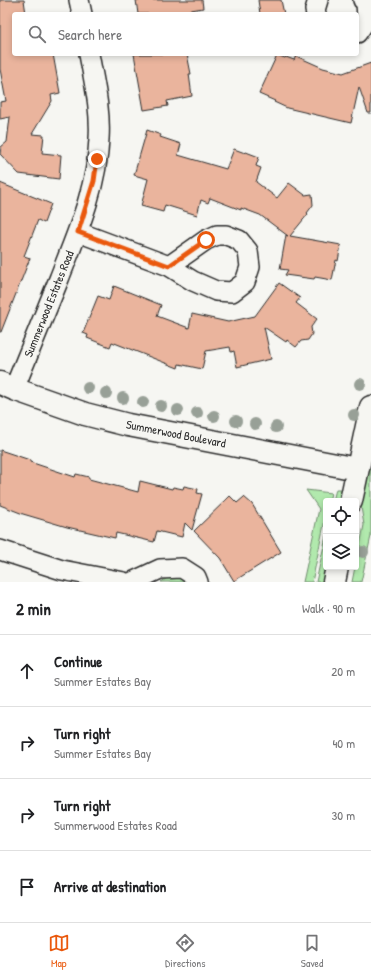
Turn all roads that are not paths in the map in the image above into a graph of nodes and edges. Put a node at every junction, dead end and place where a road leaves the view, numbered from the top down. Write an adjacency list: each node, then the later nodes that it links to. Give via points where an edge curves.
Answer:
1 (79, 0): 4 (street)
2 (318, 0): 5 (street)
3 (364, 0): 6 (street, via 367,19)
4 (82, 12)
5 (316, 12)
6 (359, 30)
7 (89, 56): 8 (street, Summerwood Estates Road, via 99,118 99,138 94,181)
8 (78, 232): 9 (street); 10 (street, Summerwood Estates Road)
9 (169, 266)
10 (7, 386): 12 (street, Summerwood Boulevard, via 85,414 128,426)
11 (371, 407): 12 (street)
12 (357, 469): 13 (street)
13 (352, 498)
14 (0, 550): 16 (street, via 62,570)
15 (336, 570): 19 (street)
16 (124, 582)
17 (132, 582): 18 (street, via 160,569 182,568 196,577)
18 (198, 582)
19 (334, 582)

